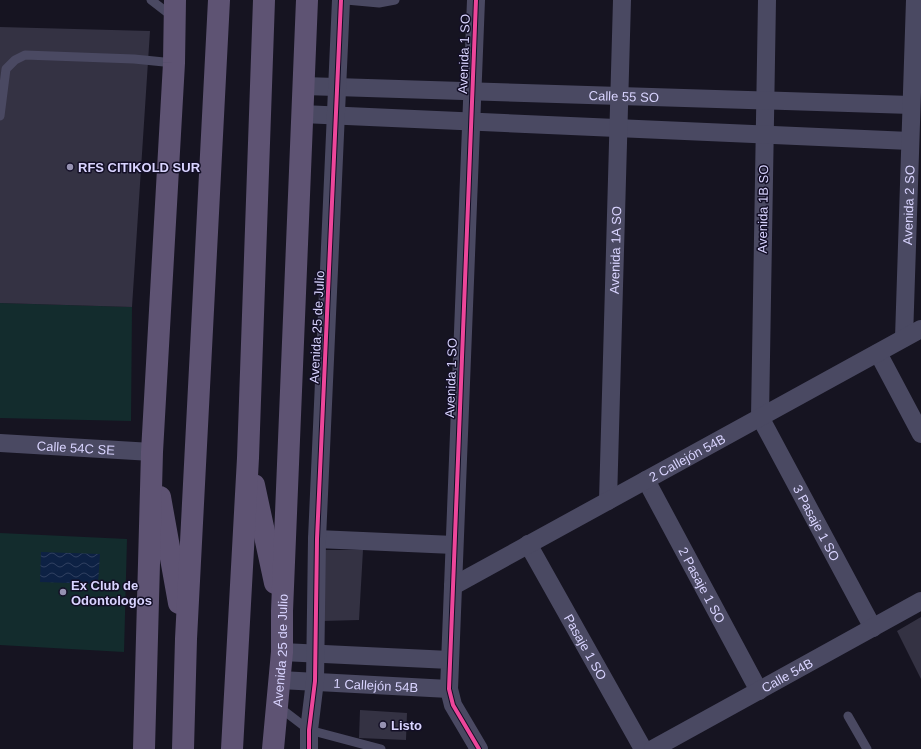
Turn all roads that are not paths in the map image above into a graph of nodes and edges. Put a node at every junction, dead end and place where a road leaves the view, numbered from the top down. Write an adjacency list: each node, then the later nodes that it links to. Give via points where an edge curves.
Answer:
1 (150, 0): 12 (lane)
2 (219, 0): 44 (main road)
3 (264, 0): 34 (main road)
4 (307, 0): 14 (main road, Avenida 25 de Julio)
5 (340, 0): 15 (street, Avenida 25 de Julio)
6 (346, 0): 7 (lane, via 379,3)
7 (395, 0)
8 (476, 0): 16 (street, Avenida 1 SO)
9 (622, 0): 17 (street, Avenida 1A SO)
10 (767, 0): 18 (street, Avenida 1B SO)
11 (915, 0): 19 (street, Avenida 2 SO)
12 (174, 9): 13 (main road)
13 (174, 63): 21 (lane, via 25,55 6,69); 33 (main road)
14 (304, 86): 15 (street, Calle 55 SO); 20 (main road, Avenida 25 de Julio)
15 (337, 86): 16 (street, Calle 55 SO); 22 (street, Avenida 25 de Julio)
16 (472, 91): 17 (street, Calle 55 SO); 23 (street, Avenida 1 SO)
17 (620, 95): 18 (street, Calle 55 SO); 24 (street, Avenida 1A SO)
18 (765, 100): 19 (street, Calle 55 SO); 25 (street, Avenida 1B SO)
19 (911, 105): 26 (street, Avenida 2 SO)
20 (302, 114): 22 (street); 42 (main road, Avenida 25 de Julio)
21 (0, 116)
22 (337, 116): 23 (street); 37 (street, Avenida 25 de Julio)
23 (471, 122): 24 (street); 39 (street, Avenida 1 SO)
24 (618, 128): 25 (street); 36 (street, Avenida 1A SO)
25 (764, 134): 26 (street); 30 (street, Avenida 1B SO)
26 (910, 141): 28 (street, Avenida 2 SO)
27 (921, 329): 28 (street, 2 Callejón 54B)
28 (904, 338): 29 (street, 2 Callejón 54B)
29 (878, 353): 30 (street, 2 Callejón 54B); 31 (street)
30 (760, 417): 35 (street, 2 Callejón 54B); 43 (street, 3 Pasaje 1 SO)
31 (921, 434)
32 (0, 443): 33 (street, Calle 54C SE)
33 (152, 452): 44 (main road); 56 (main road)
34 (248, 458): 42 (main road); 58 (main road)
35 (646, 480): 36 (street, 2 Callejón 54B); 51 (street, 2 Pasaje 1 SO)
36 (608, 501): 38 (street, 2 Callejón 54B)
37 (317, 540): 39 (street); 46 (street, Avenida 25 de Julio)
38 (528, 544): 40 (street, 2 Callejón 54B); 63 (street, Pasaje 1 SO)
39 (454, 545): 40 (street, Avenida 1 SO)
40 (452, 586): 47 (street, Avenida 1 SO)
41 (921, 601): 43 (street, Calle 54B)
42 (282, 611): 45 (main road, Avenida 25 de Julio)
43 (873, 628): 51 (street, Calle 54B)
44 (186, 639): 57 (main road)
45 (282, 652): 46 (street, 1 Callejón 54B); 48 (main road, Avenida 25 de Julio)
46 (316, 655): 47 (street, 1 Callejón 54B); 49 (street, Avenida 25 de Julio)
47 (450, 660): 50 (street, Avenida 1 SO)
48 (280, 680): 49 (street, 1 Callejón 54B); 52 (main road, Avenida 25 de Julio)
49 (315, 681): 50 (street, 1 Callejón 54B); 54 (street, Avenida 25 de Julio)
50 (449, 689): 62 (street, Avenida 1 SO, via 453,705)
51 (759, 691): 64 (street, Calle 54B)
52 (276, 705): 54 (lane); 59 (main road, Avenida 25 de Julio)
53 (848, 716): 65 (lane)
54 (309, 730): 55 (lane); 60 (street, Avenida 25 de Julio)
55 (364, 747): 61 (lane)
56 (144, 749)
57 (183, 749)
58 (232, 749)
59 (273, 749)
60 (309, 749)
61 (381, 749)
62 (479, 749)
63 (642, 749)
64 (653, 749)
65 (867, 749)

